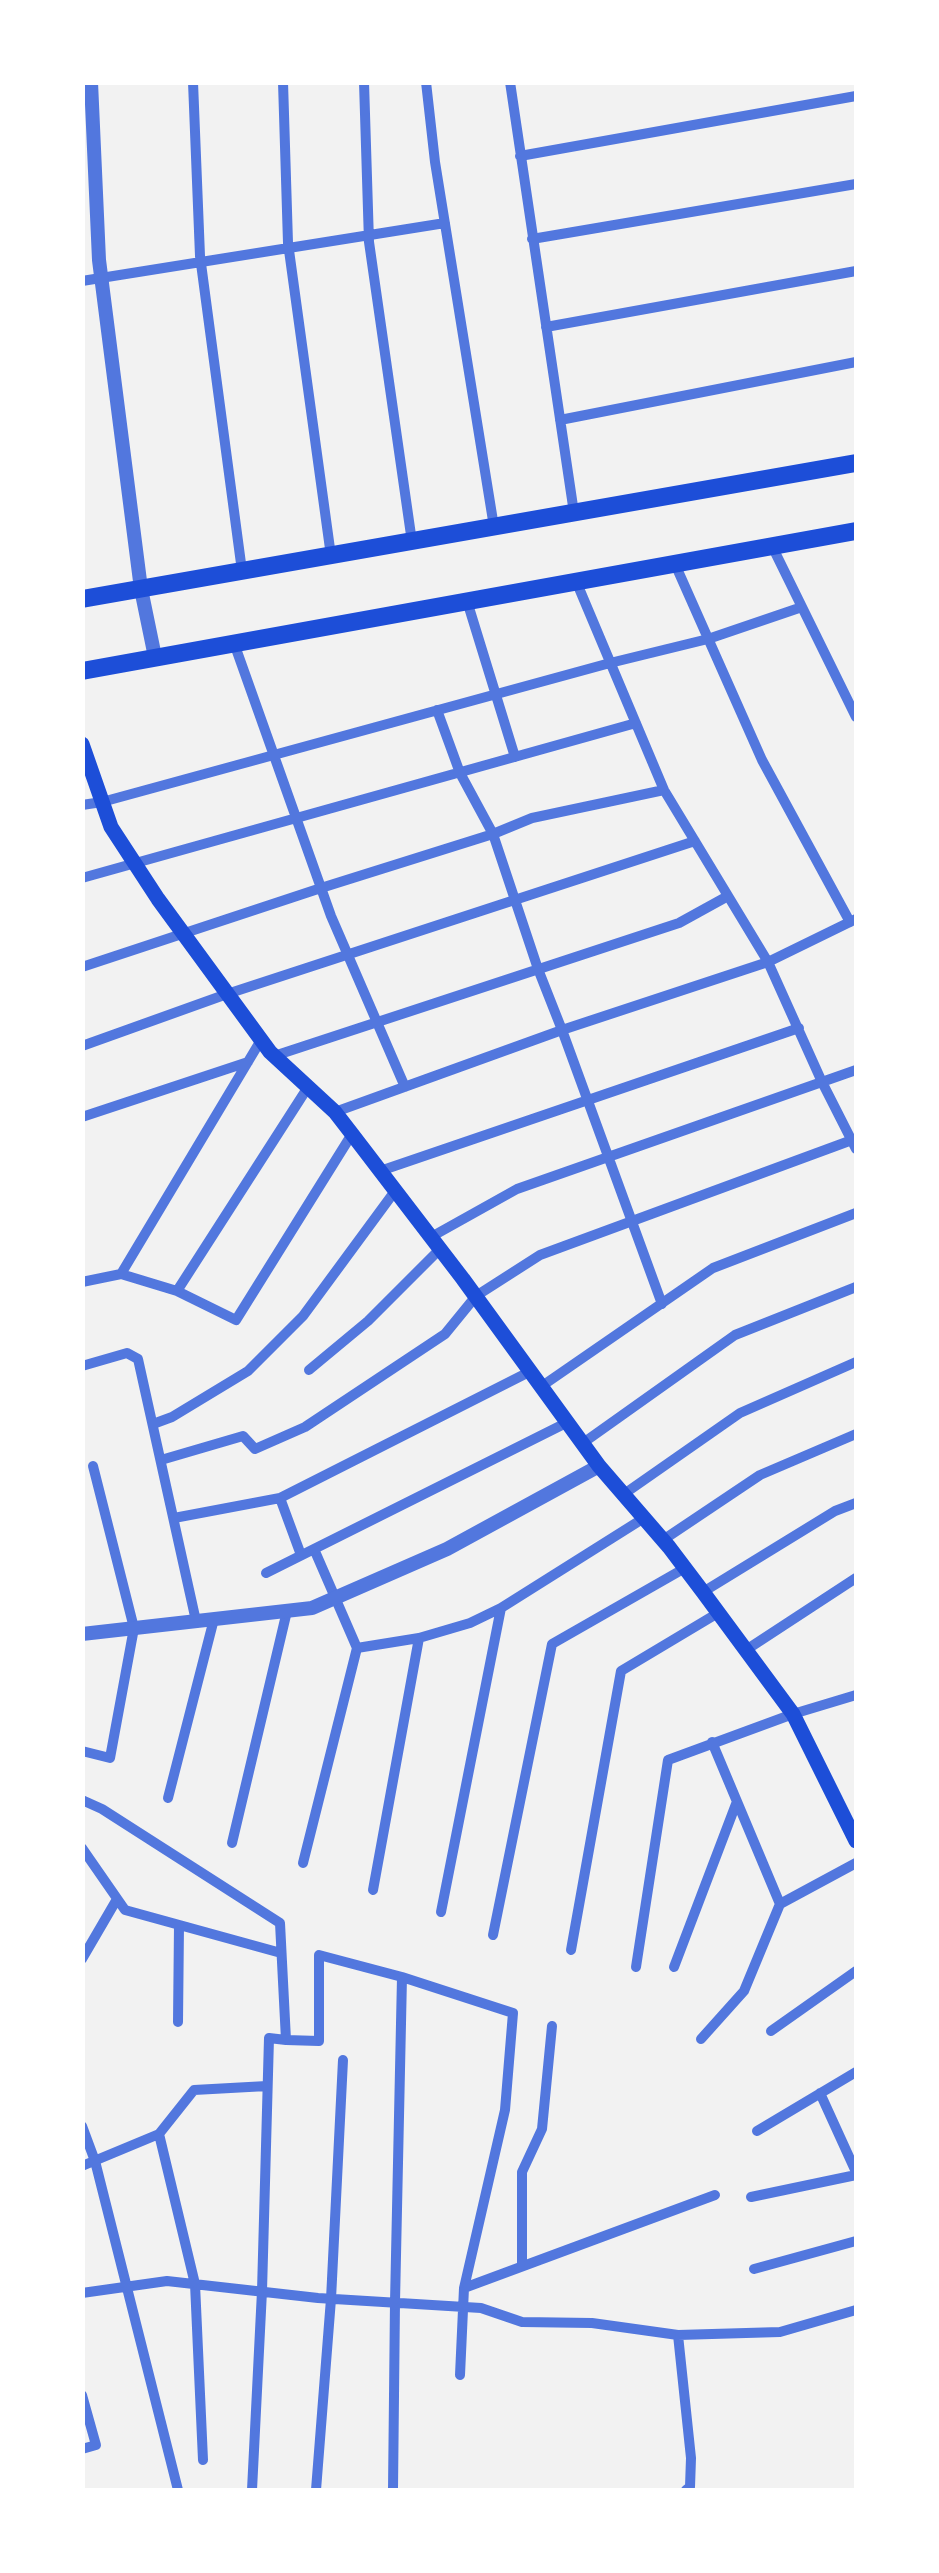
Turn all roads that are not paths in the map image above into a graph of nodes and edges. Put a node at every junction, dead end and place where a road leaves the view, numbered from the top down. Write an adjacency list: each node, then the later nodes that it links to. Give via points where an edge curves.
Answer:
1 (91, 82): 16 (street)
2 (194, 82): 14 (street)
3 (284, 82): 13 (street)
4 (364, 82): 11 (street)
5 (426, 82): 10 (street)
6 (510, 82): 8 (street)
7 (856, 96): 8 (street)
8 (520, 156): 12 (street)
9 (856, 184): 12 (street)
10 (445, 223): 11 (street); 23 (street)
11 (369, 236): 13 (street); 25 (street)
12 (532, 239): 18 (street)
13 (288, 248): 14 (street); 27 (street)
14 (201, 262): 16 (street); 29 (street)
15 (856, 271): 18 (street)
16 (102, 278): 17 (street); 31 (street)
17 (82, 281)
18 (546, 326): 20 (street)
19 (856, 362): 20 (street)
20 (560, 420): 22 (street)
21 (856, 463): 22 (main road)
22 (574, 513): 23 (main road)
23 (494, 527): 25 (main road)
24 (856, 531): 26 (main road)
25 (412, 542): 27 (main road)
26 (772, 546): 28 (main road); 34 (street)
27 (331, 556): 29 (main road)
28 (675, 564): 30 (main road); 35 (street)
29 (242, 572): 31 (main road)
30 (576, 581): 33 (main road); 38 (street)
31 (141, 589): 32 (main road); 37 (street)
32 (82, 599)
33 (467, 601): 36 (main road); 40 (street)
34 (802, 607): 35 (street); 42 (street)
35 (708, 639): 38 (street); 59 (street, via 762,760)
36 (234, 642): 37 (main road); 45 (street)
37 (155, 656): 39 (main road)
38 (610, 663): 40 (street); 43 (street)
39 (82, 671)
40 (496, 694): 41 (street); 46 (street)
41 (438, 710): 45 (street); 47 (street)
42 (856, 717)
43 (636, 723): 46 (street); 48 (street)
44 (82, 744): 49 (main road)
45 (274, 755): 49 (street); 51 (street)
46 (515, 757): 47 (street)
47 (460, 772): 51 (street); 52 (street)
48 (664, 790): 52 (street, via 532,818); 53 (street)
49 (102, 802): 50 (street); 54 (main road)
50 (82, 806)
51 (296, 818): 54 (street); 56 (street)
52 (493, 834): 56 (street); 58 (street)
53 (695, 841): 57 (street); 58 (street)
54 (135, 863): 55 (street); 60 (main road)
55 (82, 878)
56 (321, 888): 60 (street); 61 (street)
57 (728, 896): 62 (street); 64 (street, via 678,923)
58 (516, 900): 61 (street); 64 (street)
59 (853, 921): 62 (street)
60 (184, 934): 63 (street); 65 (main road)
61 (347, 955): 65 (street); 66 (street)
62 (768, 962): 67 (street); 68 (street)
63 (82, 968)
64 (538, 969): 66 (street); 68 (street)
65 (227, 994): 69 (main road); 70 (street)
66 (377, 1022): 71 (street); 76 (street)
67 (799, 1028): 74 (street); 77 (street)
68 (562, 1030): 76 (street); 77 (street)
69 (261, 1040): 71 (main road); 72 (street)
70 (82, 1046)
71 (274, 1056): 75 (main road)
72 (248, 1062): 79 (street); 88 (street)
73 (856, 1070): 74 (street)
74 (822, 1082): 81 (street); 82 (street)
75 (308, 1087): 78 (main road); 91 (street)
76 (405, 1087): 78 (street)
77 (588, 1100): 82 (street); 83 (street)
78 (335, 1112): 80 (main road)
79 (82, 1117)
80 (352, 1134): 83 (main road); 91 (street, via 236,1320)
81 (854, 1144): 86 (street)
82 (608, 1157): 86 (street); 87 (street, via 516,1190)
83 (380, 1171): 84 (main road)
84 (396, 1191): 87 (main road); 100 (street, via 304,1316 248,1371)
85 (856, 1213): 93 (street, via 713,1268)
86 (632, 1222): 92 (street, via 540,1256); 93 (street)
87 (436, 1243): 92 (main road); 96 (street, via 368,1321)
88 (121, 1274): 89 (street); 91 (street)
89 (82, 1282)
90 (856, 1286): 102 (street, via 735,1336)
91 (177, 1291)
92 (476, 1296): 97 (main road); 103 (street, via 446,1334 305,1428 254,1449 243,1436)
93 (662, 1304): 98 (street)
94 (856, 1362): 106 (street, via 740,1414)
95 (82, 1366): 100 (street, via 127,1353 138,1358)
96 (309, 1370)
97 (531, 1371): 98 (main road); 107 (street)
98 (542, 1386): 99 (main road)
99 (568, 1422): 102 (main road); 112 (street)
100 (154, 1424): 103 (street)
101 (856, 1434): 111 (street, via 760,1476)
102 (583, 1443): 105 (main road)
103 (161, 1460): 109 (street)
104 (93, 1466): 124 (street)
105 (599, 1466): 106 (main road); 118 (street, via 447,1549)
106 (624, 1494): 110 (main road)
107 (280, 1498): 109 (street); 113 (street)
108 (856, 1503): 117 (street)
109 (174, 1518): 123 (street)
110 (644, 1518): 111 (main road); 119 (street)
111 (663, 1540): 114 (main road)
112 (314, 1549): 113 (street); 118 (street)
113 (301, 1555): 115 (street)
114 (685, 1568): 117 (main road); 146 (street, via 552,1644)
115 (266, 1573)
116 (856, 1578): 128 (street)
117 (703, 1592): 121 (main road)
118 (335, 1598): 120 (street); 127 (street)
119 (502, 1608): 126 (street); 144 (street)
120 (287, 1610): 122 (street); 137 (street)
121 (718, 1612): 128 (main road); 147 (street, via 621,1671)
122 (214, 1619): 123 (street); 133 (street)
123 (196, 1621): 124 (street)
124 (134, 1628): 125 (street); 132 (street, via 110,1758)
125 (82, 1634)
126 (419, 1638): 127 (street); 141 (street)
127 (357, 1648): 139 (street)
128 (746, 1650): 130 (main road)
129 (856, 1695): 130 (street)
130 (792, 1714): 131 (street); 136 (main road)
131 (712, 1742): 135 (street); 151 (street, via 668,1760)
132 (82, 1751)
133 (168, 1798)
134 (82, 1800): 148 (street, via 280,1923)
135 (736, 1804): 143 (street); 150 (street)
136 (856, 1841)
137 (232, 1843)
138 (85, 1857): 142 (street)
139 (302, 1863)
140 (856, 1863): 143 (street)
141 (373, 1890)
142 (117, 1899): 145 (street, via 124,1910); 149 (street)
143 (780, 1904): 157 (street, via 744,1991)
144 (441, 1912)
145 (179, 1925): 148 (street); 154 (street)
146 (493, 1935)
147 (571, 1950)
148 (282, 1953): 158 (street)
149 (82, 1958)
150 (674, 1967)
151 (636, 1968)
152 (856, 1970): 156 (street)
153 (402, 1977): 158 (street, via 319,1955 319,2041); 176 (street, via 513,2012 505,2110); 180 (street)
154 (178, 2022)
155 (552, 2026): 172 (street, via 542,2129 522,2172)
156 (772, 2032)
157 (702, 2039)
158 (286, 2040): 161 (street, via 269,2038)
159 (343, 2060): 179 (street)
160 (856, 2072): 162 (street)
161 (266, 2086): 165 (street, via 194,2090); 177 (street)
162 (820, 2094): 164 (street); 168 (street)
163 (82, 2126): 166 (street)
164 (757, 2131)
165 (159, 2134): 166 (street); 174 (street)
166 (95, 2161): 167 (street); 175 (street)
167 (82, 2166)
168 (856, 2174): 170 (street)
169 (716, 2195): 172 (street)
170 (750, 2197)
171 (856, 2241): 173 (street)
172 (522, 2266): 176 (street)
173 (754, 2269)
174 (195, 2284): 175 (street); 177 (street); 187 (street)
175 (126, 2286): 178 (street); 188 (street)
176 (464, 2288): 181 (street)
177 (262, 2291): 179 (street); 189 (street)
178 (82, 2293)
179 (330, 2298): 180 (street); 190 (street)
180 (394, 2302): 181 (street); 191 (street)
181 (463, 2306): 183 (street, via 522,2322 592,2323); 184 (street)
182 (856, 2310): 183 (street, via 780,2332)
183 (678, 2336): 192 (street, via 691,2458)
184 (460, 2375)
185 (82, 2395): 186 (street, via 96,2445)
186 (82, 2448)
187 (203, 2460)
188 (178, 2490)
189 (252, 2490)
190 (316, 2490)
191 (393, 2490)
192 (686, 2490)

